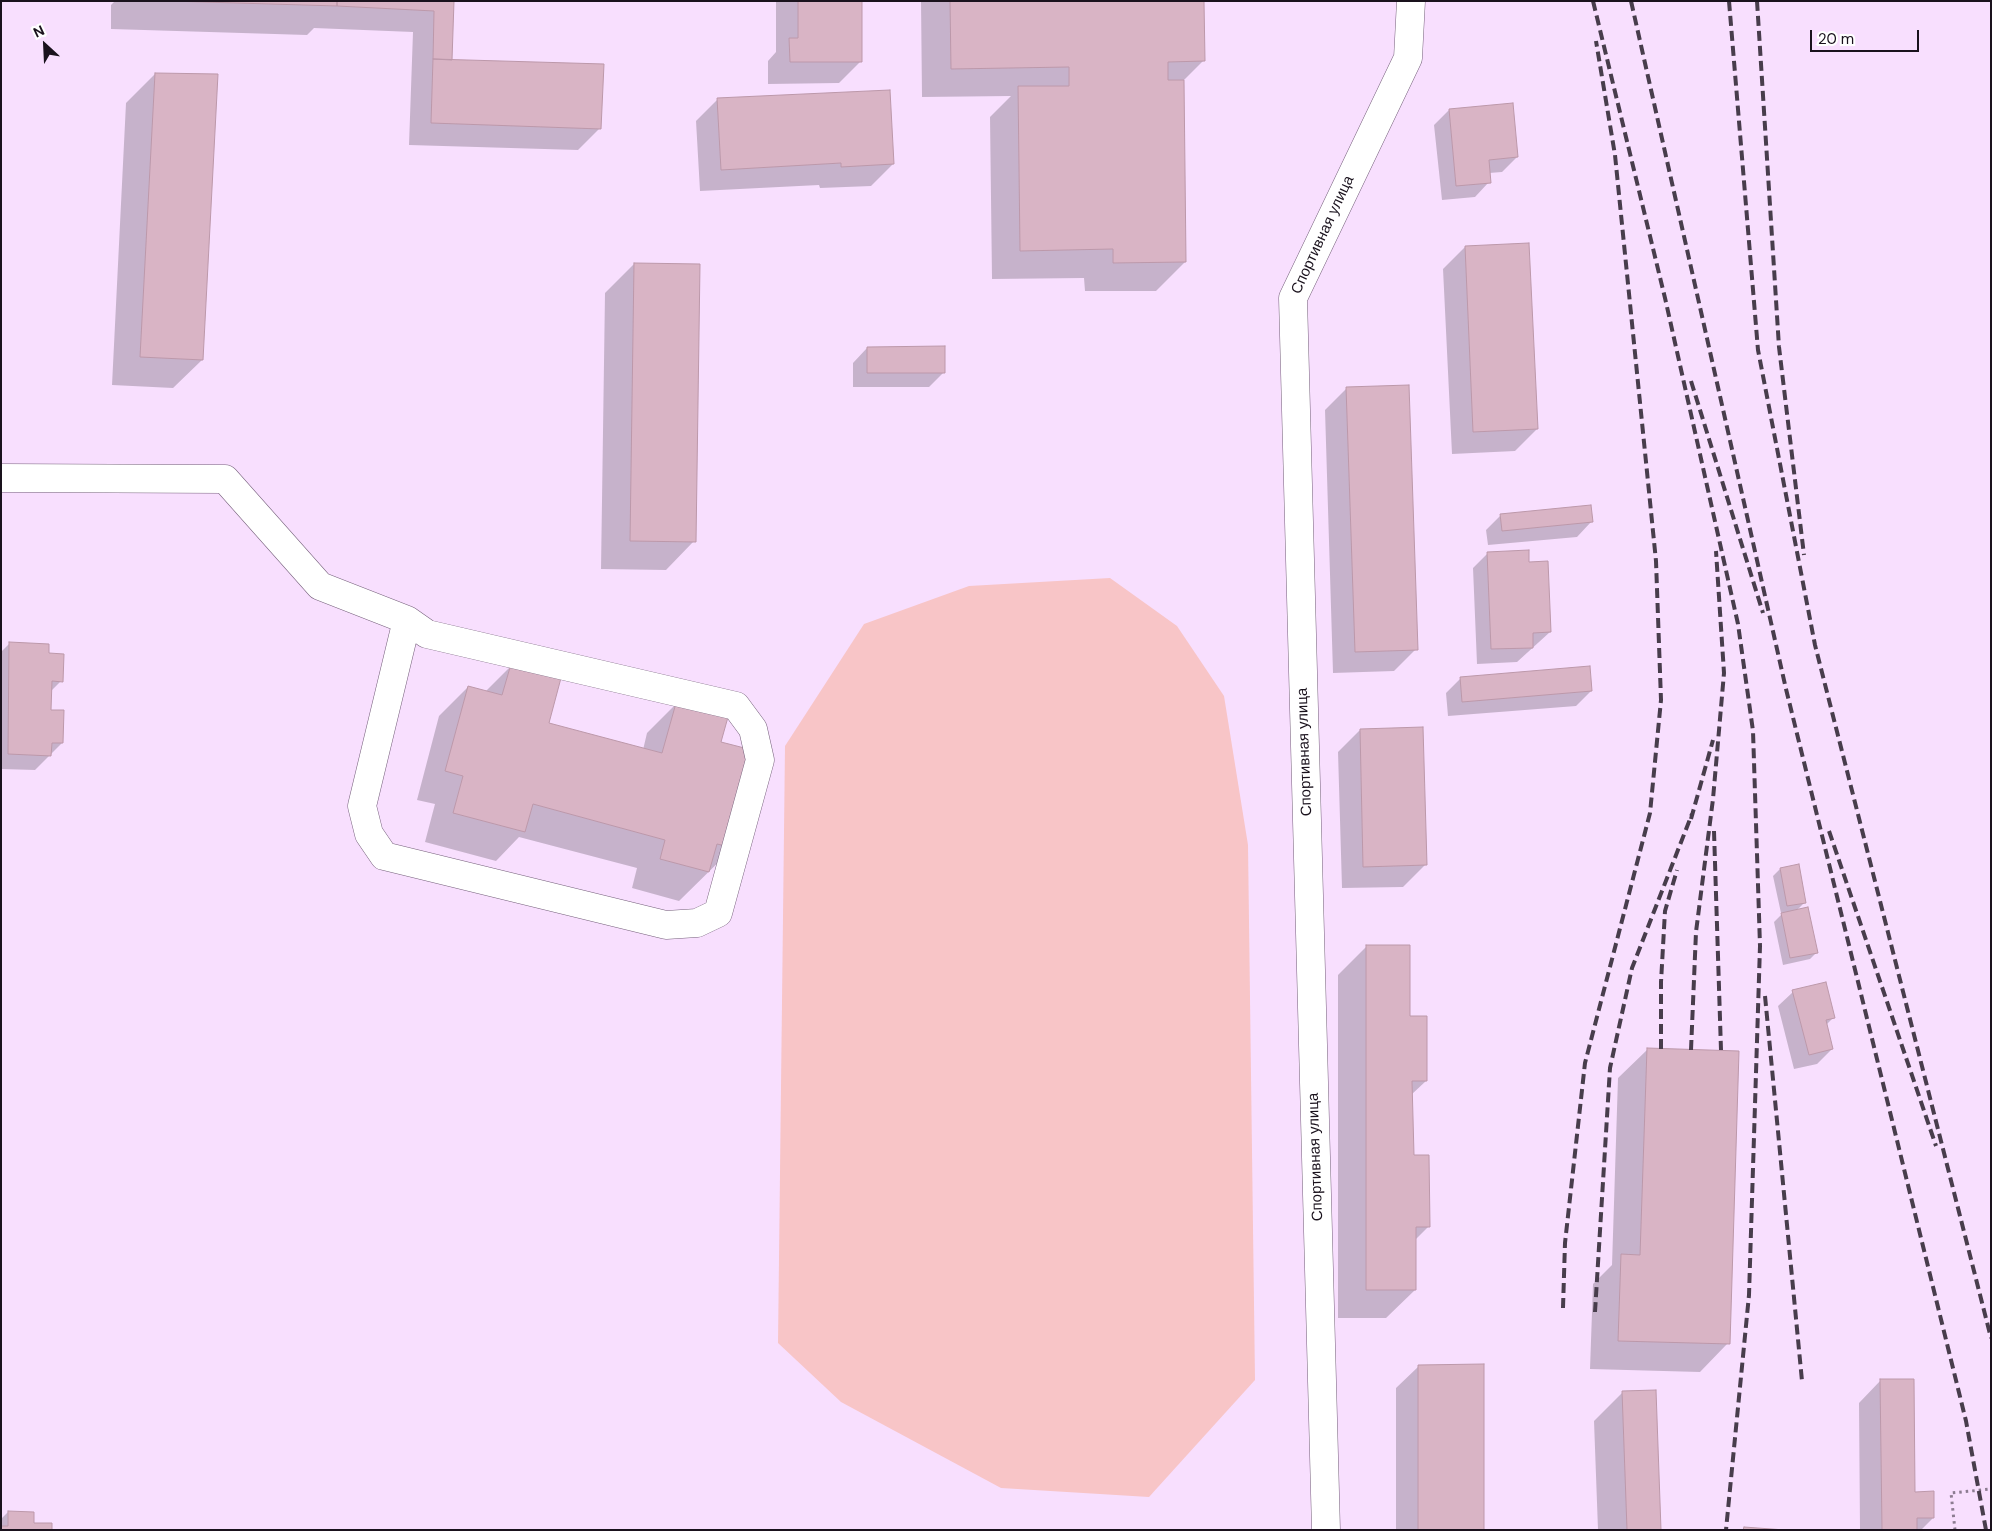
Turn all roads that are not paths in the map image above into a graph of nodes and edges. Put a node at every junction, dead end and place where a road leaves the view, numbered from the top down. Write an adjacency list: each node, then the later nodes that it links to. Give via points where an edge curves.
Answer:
1 (1411, 1): 4 (street, Спортивная улица, via 1408,58 1292,298)
2 (1, 478): 3 (street, via 225,479 320,586)
3 (407, 620): 3 (street, via 427,634 736,706 753,729 760,760 718,914 697,923 666,925 384,856 369,834 362,806)
4 (1326, 1530)

